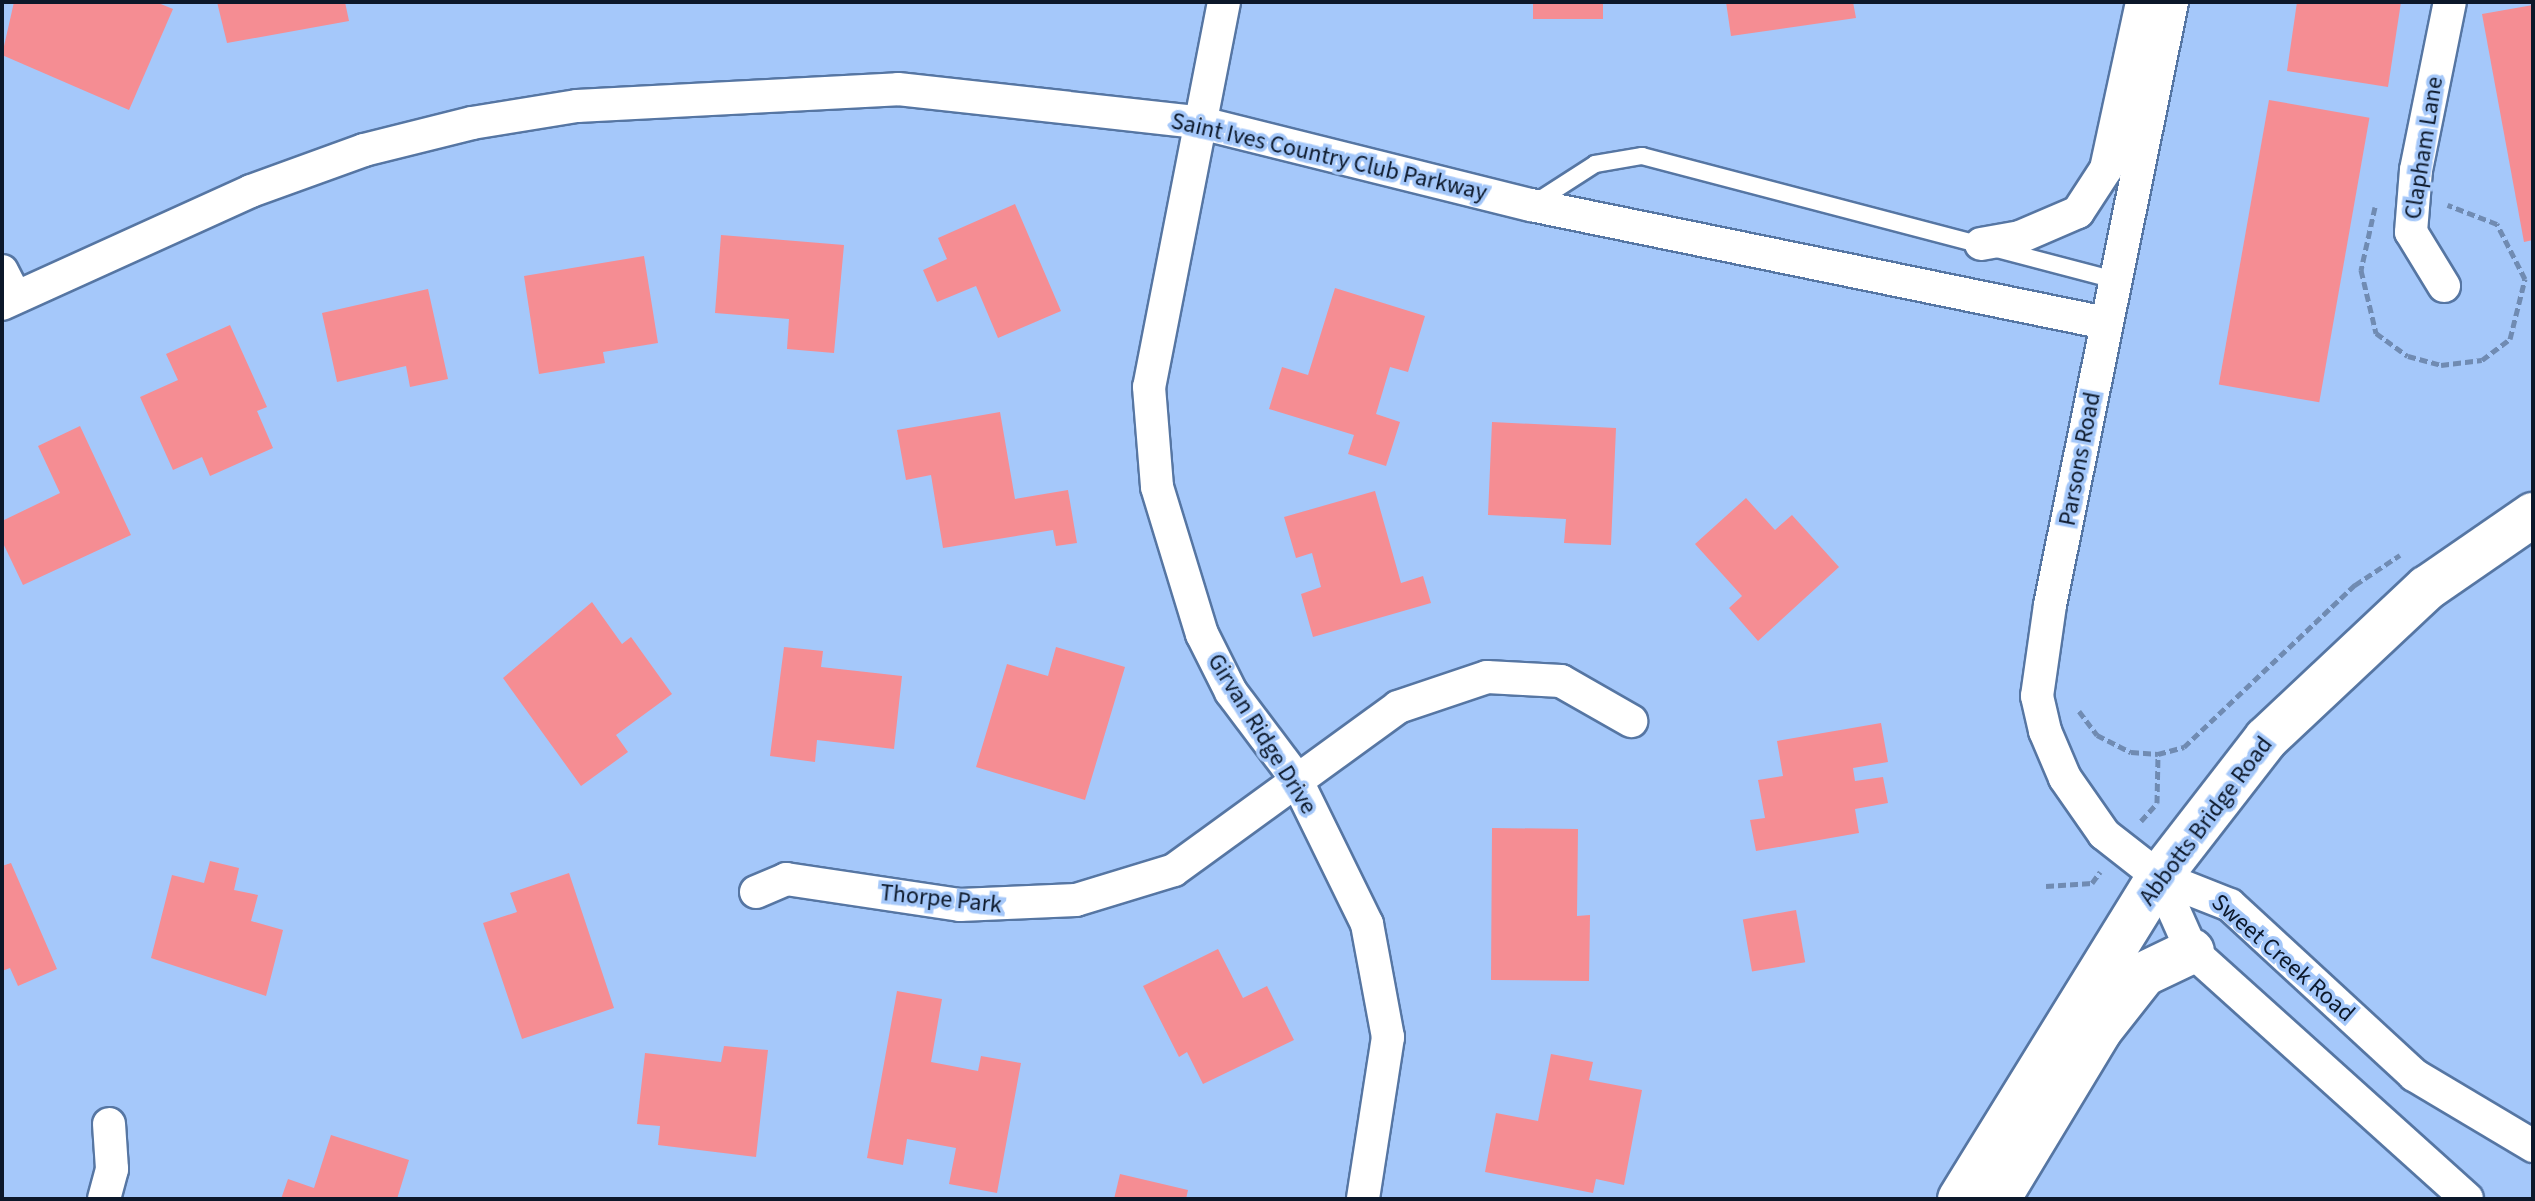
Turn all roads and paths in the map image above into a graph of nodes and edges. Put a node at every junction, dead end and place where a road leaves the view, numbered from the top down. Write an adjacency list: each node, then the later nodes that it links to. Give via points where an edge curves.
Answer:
1 (1224, 2): 5 (street, Girvan Ridge Drive)
2 (2142, 2): 7 (street, via 2106,169 2078,212)
3 (2172, 2): 8 (street, Parsons Road)
4 (2450, 2): 9 (street, Clapham Lane, via 2416,170 2411,232)
5 (1197, 122): 6 (street, Saint Ives Country Club Parkway); 10 (street, Saint Ives Country Club Parkway, via 898,89 577,106 364,150); 16 (street, Girvan Ridge Drive, via 1149,387 1157,487 1202,634 1231,692)
6 (1531, 205): 7 (lane, via 1595,164 1642,156); 11 (street, Saint Ives Country Club Parkway)
7 (1981, 244): 8 (lane)
8 (2115, 280): 11 (street, Parsons Road)
9 (2444, 286)
10 (6, 291)
11 (2106, 323): 17 (street, Parsons Road, via 2037,696 2065,778 2104,834)
12 (2533, 515): 17 (main road, Abbotts Bridge Road, via 2427,588 2351,653 2266,739)
13 (2075, 693): 15 (path, via 2097,735 2131,752)
14 (1631, 721): 16 (street, Thorpe Park, via 1561,681 1487,677 1398,707)
15 (2158, 754)
16 (1295, 777): 18 (street, Thorpe Park, via 1174,870 1076,900 960,905 786,879); 23 (street, Girvan Ridge Drive, via 1367,924 1380,981 1386,1087)
17 (2159, 877): 19 (street, Sweet Creek Road); 21 (street, Sweet Creek Road, via 2230,905 2414,1075); 24 (main road, Abbotts Bridge Road)
18 (756, 892)
19 (2192, 951): 25 (main road, via 2144,974 2100,1030); 26 (street, Sweet Creek Road)
20 (109, 1124): 22 (street, via 112,1169)
21 (2533, 1146)
22 (104, 1199)
23 (1363, 1199)
24 (1960, 1199)
25 (1998, 1199)
26 (2467, 1199)

